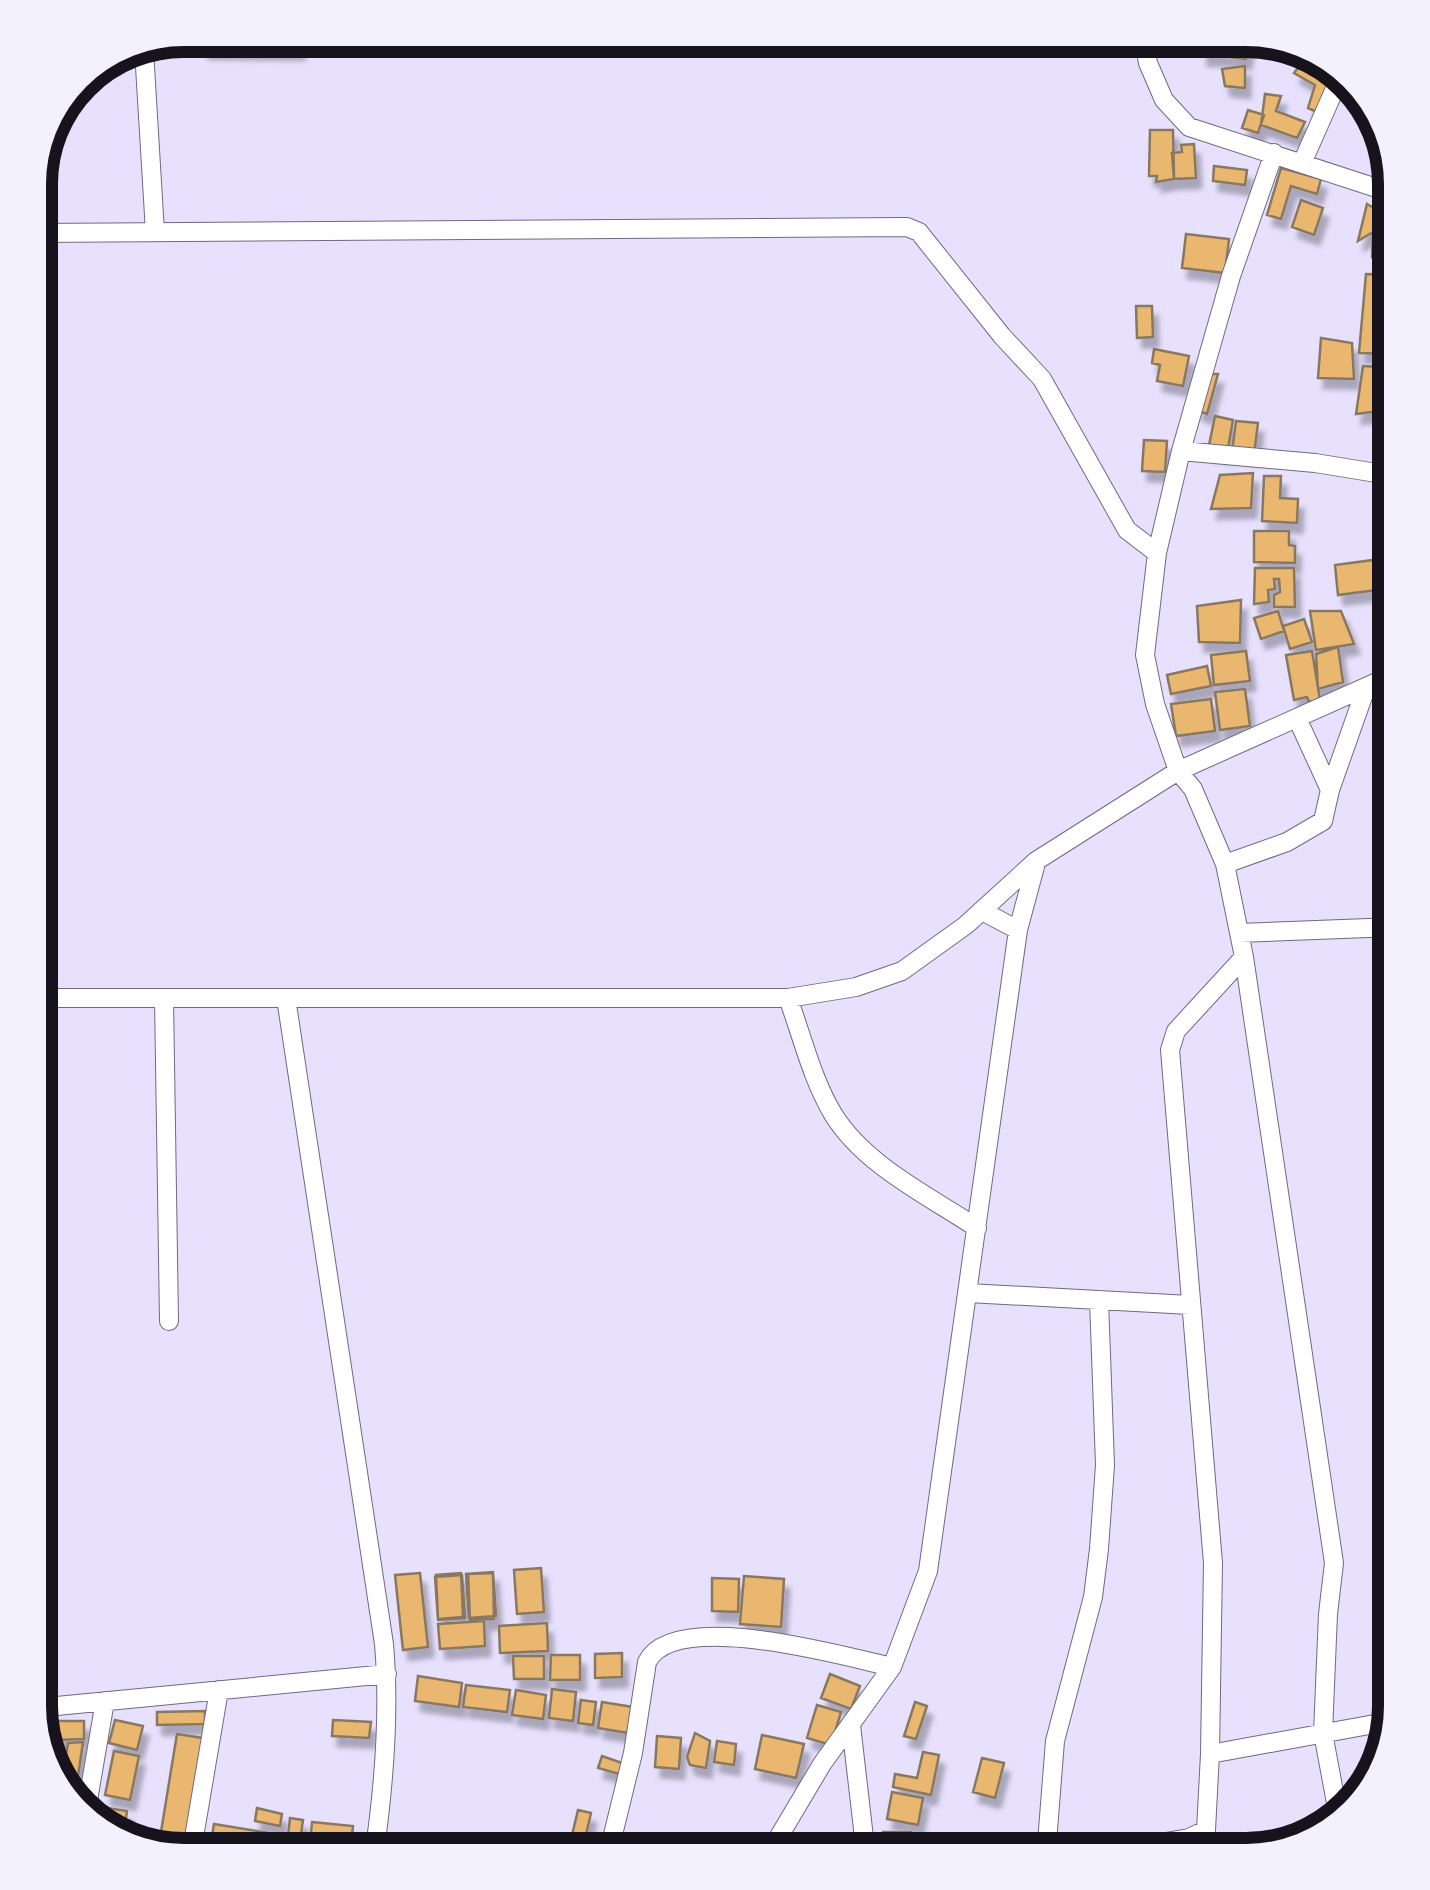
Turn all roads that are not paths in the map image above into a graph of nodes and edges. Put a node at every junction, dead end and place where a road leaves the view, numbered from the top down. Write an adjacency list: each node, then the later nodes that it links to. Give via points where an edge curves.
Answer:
1 (1146, 53): 4 (street, via 1164,100 1189,126)
2 (145, 60): 7 (street)
3 (1336, 88): 5 (street)
4 (1274, 153): 5 (street); 9 (street)
5 (1302, 161): 6 (street)
6 (1378, 188)
7 (155, 232): 8 (street); 11 (street, via 907,227 919,232 1042,379 1127,530)
8 (53, 233)
9 (1181, 450): 10 (street); 11 (street)
10 (1378, 473)
11 (1157, 553): 15 (street, via 1146,655)
12 (1378, 682): 13 (street)
13 (1366, 688): 14 (street); 16 (street)
14 (1297, 718): 15 (street); 16 (street)
15 (1178, 771): 17 (street); 18 (street, via 1194,789)
16 (1330, 790): 18 (street, via 1322,821 1287,842)
17 (1036, 860): 19 (street); 21 (street)
18 (1225, 864): 22 (street)
19 (982, 911): 21 (street); 27 (street, via 902,971 856,988)
20 (1378, 928): 22 (street)
21 (1018, 930): 28 (street)
22 (1240, 933): 23 (street)
23 (1244, 956): 31 (street, via 1176,1031 1170,1050); 40 (street, via 1334,1563)
24 (52, 998): 25 (street)
25 (164, 998): 26 (street); 32 (street)
26 (286, 998): 27 (street); 34 (street)
27 (788, 998): 28 (street, via 821,1090 853,1140)
28 (978, 1228): 29 (street)
29 (968, 1294): 30 (street); 33 (street, via 928,1571)
30 (1100, 1300): 31 (street); 49 (street, via 1105,1465 1099,1549 1055,1742)
31 (1190, 1305): 41 (street, via 1213,1563)
32 (169, 1321)
33 (892, 1667): 39 (street); 46 (street, via 738,1636 653,1650)
34 (387, 1674): 35 (street); 45 (street)
35 (219, 1690): 36 (street); 44 (street)
36 (104, 1701): 37 (street); 42 (street)
37 (52, 1706)
38 (1376, 1724): 40 (street)
39 (851, 1725): 47 (street); 48 (street)
40 (1324, 1733): 41 (street); 43 (street)
41 (1210, 1754): 50 (street, via 1206,1830)
42 (89, 1796)
43 (1335, 1802)
44 (193, 1838)
45 (376, 1838)
46 (612, 1838)
47 (778, 1838)
48 (864, 1838)
49 (1044, 1838)
50 (1190, 1838)

